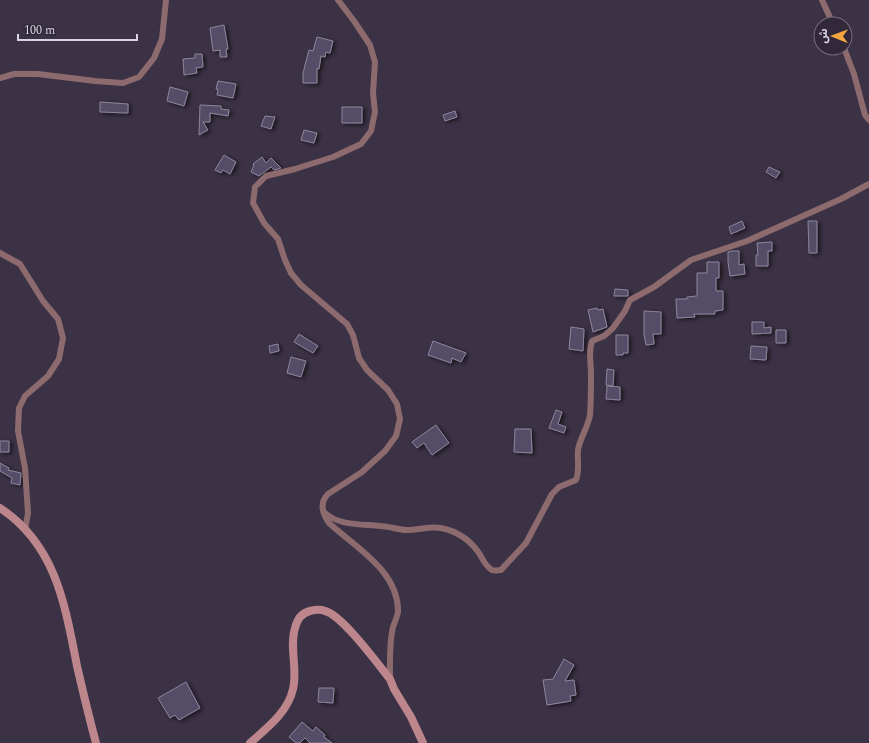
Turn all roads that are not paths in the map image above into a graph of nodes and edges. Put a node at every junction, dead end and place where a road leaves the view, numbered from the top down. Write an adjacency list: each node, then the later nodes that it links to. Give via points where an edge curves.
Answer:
1 (166, 0): 6 (street, via 162,39 154,58 139,76 123,83 38,74 14,74)
2 (338, 0): 11 (street, via 370,45 375,62 375,112 371,131 361,144 333,157 266,176 255,187 253,203 264,223 278,239 291,273 301,285 347,324 366,370 388,390 397,404 400,419 396,436 385,451 362,472 328,494 323,502)
3 (822, 0): 4 (street)
4 (829, 16)
5 (847, 56): 7 (street, via 865,115)
6 (0, 78)
7 (869, 120)
8 (869, 184): 11 (street, via 747,241 691,260 654,287 630,300 613,328 604,336 592,341 589,350 590,415 579,445 579,474 576,480 559,487 552,494 526,543 501,570 490,569 468,542 444,529 434,527 407,530 358,525 329,517)
9 (0, 253): 12 (street, via 20,264 43,301 58,319 63,338 59,359 48,376 25,396 19,408 18,431 25,468 28,513)
10 (0, 508): 12 (main road)
11 (323, 511): 13 (street, via 328,523 373,559 394,590 398,611 392,639)
12 (25, 530): 14 (main road, via 47,560 64,601 85,706)
13 (390, 679): 15 (main road, via 338,619 325,611 308,611 300,616 294,630 295,674 293,690 286,706 275,721); 16 (main road)
14 (96, 743)
15 (250, 743)
16 (423, 743)

